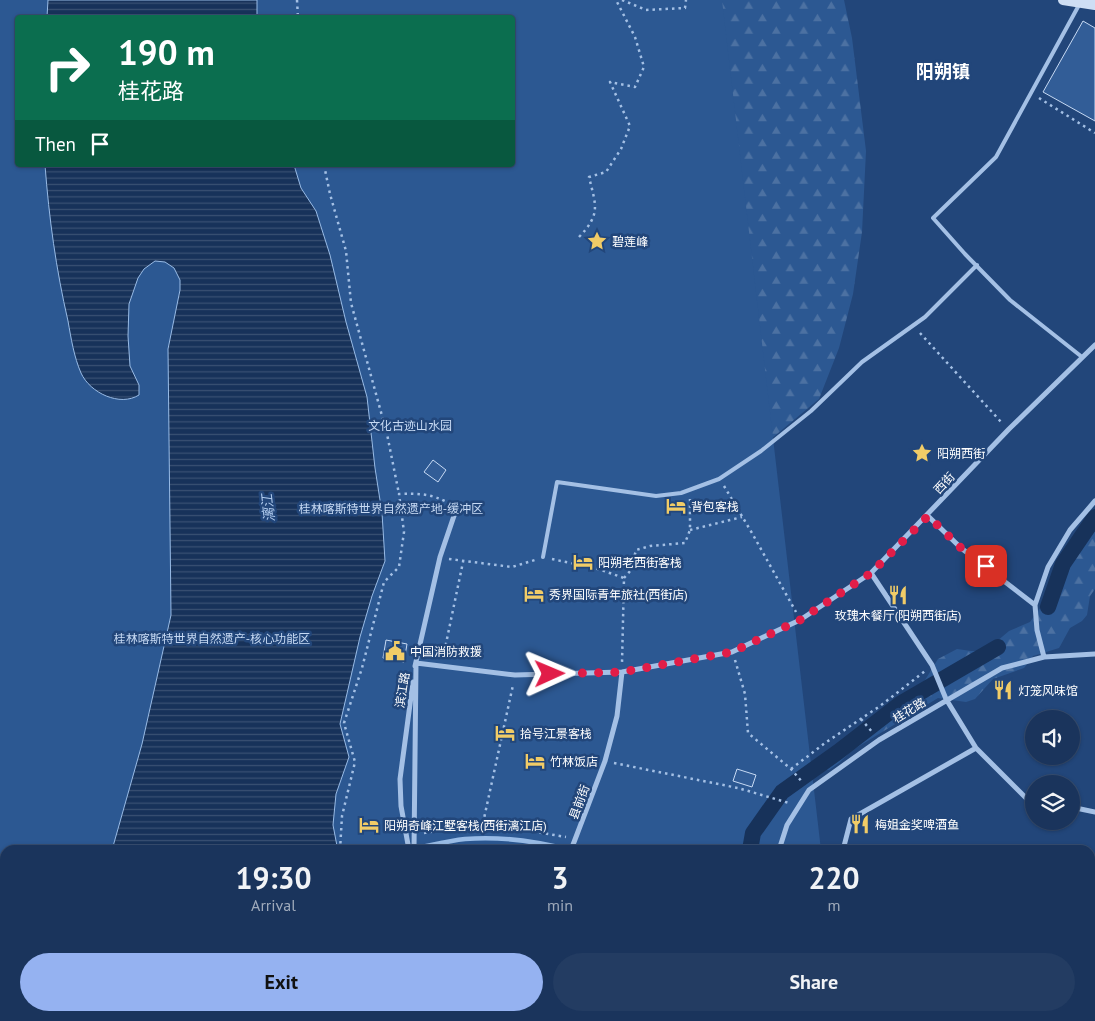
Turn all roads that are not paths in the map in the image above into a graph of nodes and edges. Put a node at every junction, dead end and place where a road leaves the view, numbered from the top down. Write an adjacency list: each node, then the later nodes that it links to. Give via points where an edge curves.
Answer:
1 (1063, 0): 2 (main road)
2 (1080, 3): 3 (main road); 4 (lane, via 996,157 933,218)
3 (1095, 5)
4 (977, 265): 6 (lane, via 1010,300); 10 (lane, via 925,317 862,362 811,411 761,451 719,479 668,496 556,482)
5 (1095, 345): 6 (street, 西街)
6 (1082, 357): 9 (street, 西街, via 1008,429)
7 (1095, 500): 12 (street, via 1070,530 1048,567)
8 (457, 507): 15 (street, 滨江路, via 440,557)
9 (928, 516): 11 (street, 西街); 12 (street, via 961,548)
10 (543, 557)
11 (871, 573): 16 (street, 西街, via 800,620 732,652); 17 (street, via 932,665)
12 (1035, 605): 14 (street)
13 (1095, 654): 14 (street, 桂花路)
14 (1044, 657): 17 (street, 桂花路, via 1002,668)
15 (416, 663): 16 (street, 西街, via 515,675); 22 (street, 滨江路, via 400,779); 23 (street)
16 (622, 672): 24 (street, 县前街, via 617,716 605,761)
17 (946, 699): 18 (street); 25 (street, 桂花路, via 879,740 810,790 786,825)
18 (976, 748): 19 (street); 26 (street, via 851,819)
19 (1025, 797)
20 (1080, 809): 21 (street)
21 (1095, 812)
22 (407, 845)
23 (414, 845)
24 (573, 845)
25 (780, 845)
26 (844, 845)

